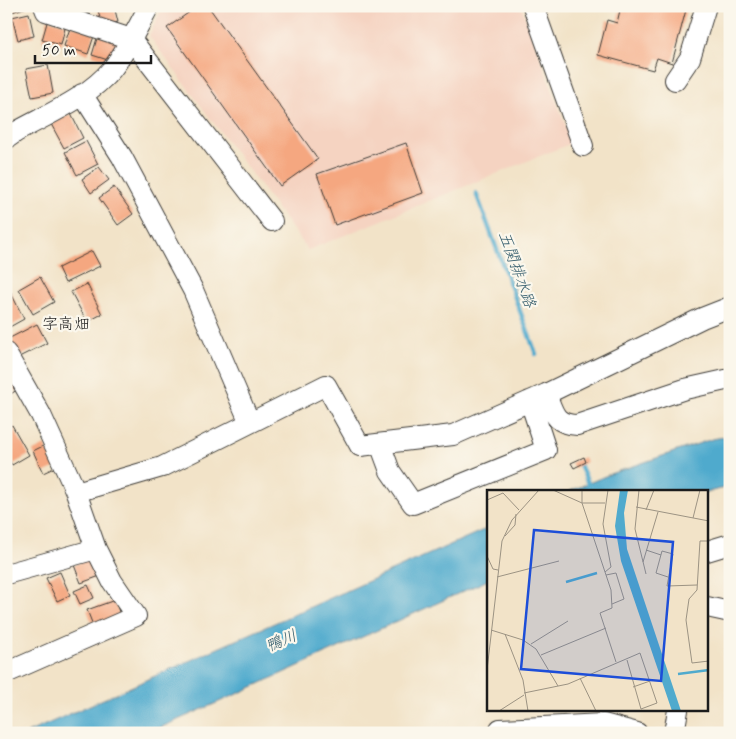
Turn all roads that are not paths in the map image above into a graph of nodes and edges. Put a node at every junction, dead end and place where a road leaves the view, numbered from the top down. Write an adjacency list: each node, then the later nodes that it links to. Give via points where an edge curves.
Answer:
1 (44, 6): 5 (street, via 46,11)
2 (149, 6): 5 (street)
3 (533, 6): 9 (street)
4 (706, 6): 6 (street, via 690,58)
5 (131, 39): 7 (street, via 111,69); 10 (street)
6 (674, 80)
7 (82, 94): 8 (street); 15 (street, via 122,157 193,290)
8 (6, 139)
9 (583, 146)
10 (272, 221)
11 (730, 307): 14 (street)
12 (6, 353): 17 (street, via 42,416)
13 (730, 379): 14 (street, via 685,389 578,425 561,422)
14 (538, 398): 16 (street, via 453,435); 16 (street, via 546,450 414,504 390,471)
15 (250, 423): 16 (street, via 326,385 360,446); 17 (street, via 162,467)
16 (380, 444)
17 (76, 492): 19 (street)
18 (730, 544): 20 (street)
19 (96, 549): 21 (street); 24 (street, via 112,581 136,616)
20 (708, 551)
21 (6, 574)
22 (708, 607): 23 (street)
23 (730, 612)
24 (6, 673)
25 (678, 712): 29 (street)
26 (549, 718): 27 (street, via 500,728); 28 (street, via 603,724)
27 (502, 733)
28 (637, 733)
29 (674, 733)

